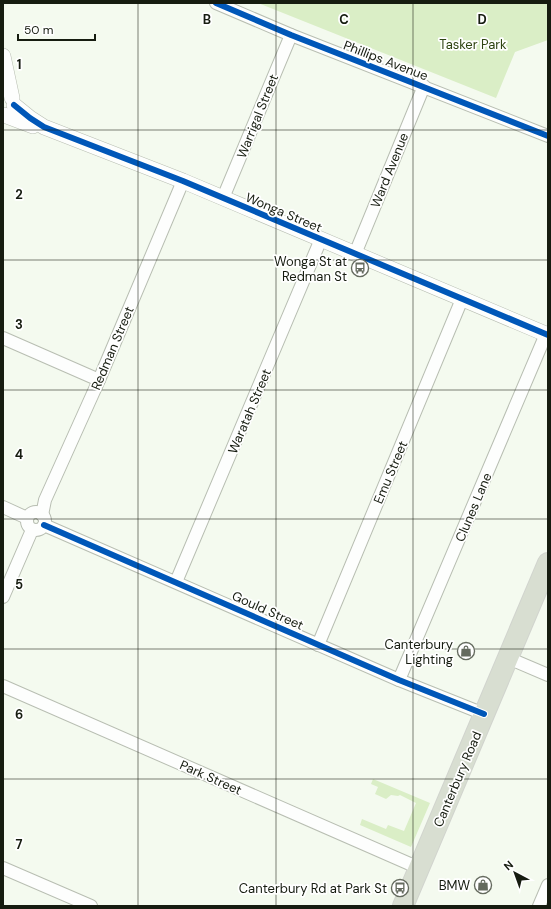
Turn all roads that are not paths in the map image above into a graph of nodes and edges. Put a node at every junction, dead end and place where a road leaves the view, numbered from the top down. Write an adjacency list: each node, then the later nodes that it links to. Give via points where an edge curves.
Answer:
1 (216, 3): 2 (street, Phillips Avenue)
2 (291, 35): 4 (street, Phillips Avenue); 8 (street, Warrigal Street)
3 (3, 56): 5 (street)
4 (424, 86): 6 (street, Phillips Avenue); 10 (street, Ward Avenue)
5 (7, 105): 7 (street, Wonga Street, via 30,125 44,127)
6 (548, 136)
7 (183, 182): 8 (street, Wonga Street); 14 (street, Redman Street)
8 (223, 198): 9 (street, Wonga Street)
9 (321, 240): 10 (street, Wonga Street); 18 (street, Waratah Street)
10 (355, 254): 11 (street, Wonga Street)
11 (462, 299): 12 (street, Wonga Street); 20 (street, Emu Street)
12 (547, 335): 23 (street, Clunes Lane)
13 (3, 338): 14 (street)
14 (99, 380): 16 (street, Redman Street, via 45,500)
15 (3, 507): 16 (street, via 27,518 38,512)
16 (39, 523): 18 (street, Gould Street); 19 (street, Redman Street)
17 (548, 563): 21 (highway, Canterbury Road)
18 (176, 582): 20 (street, Gould Street)
19 (3, 597)
20 (318, 644): 23 (street, Gould Street)
21 (508, 658): 22 (street); 25 (highway, Canterbury Road)
22 (548, 675)
23 (399, 680): 25 (street, Gould Street)
24 (3, 686): 27 (street, Park Street)
25 (484, 714): 27 (highway, Canterbury Road)
26 (3, 868): 29 (street)
27 (419, 868): 30 (highway, Canterbury Road)
28 (548, 885): 31 (street)
29 (91, 906)
30 (403, 906)
31 (539, 906)

